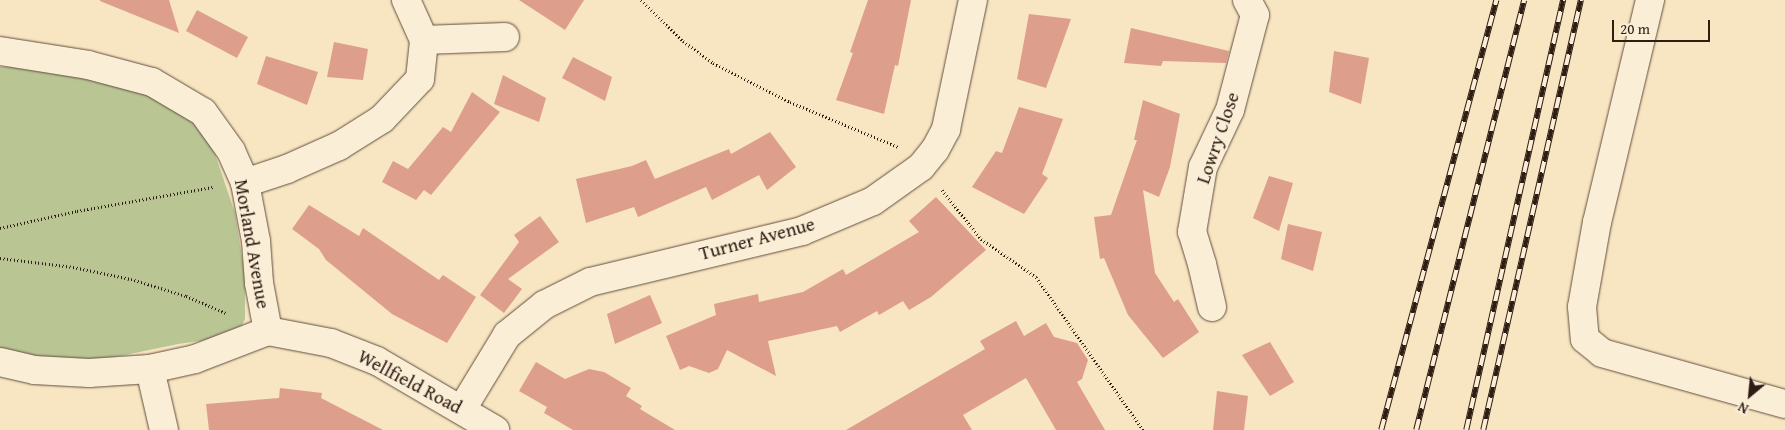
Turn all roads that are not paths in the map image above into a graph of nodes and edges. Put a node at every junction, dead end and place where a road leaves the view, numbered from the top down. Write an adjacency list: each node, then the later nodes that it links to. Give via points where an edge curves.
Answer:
1 (406, 0): 6 (street)
2 (973, 0): 14 (street, Turner Avenue, via 946,129 921,167 873,201 802,230 590,282 544,305 507,336)
3 (1247, 0): 9 (street, Lowry Close, via 1255,15 1230,110 1204,167 1192,232)
4 (1650, 0): 13 (street, via 1597,222 1582,307 1585,340 1602,353)
5 (505, 37): 6 (street)
6 (424, 40): 8 (street, via 420,79 382,119 339,146)
7 (0, 51): 8 (street, Morland Avenue, via 88,65 152,82 203,112 231,151)
8 (245, 184): 10 (street, Morland Avenue)
9 (1212, 307)
10 (268, 331): 12 (street, via 195,358); 14 (street, Wellfield Road, via 331,343 377,361)
11 (0, 362): 12 (street, via 34,370 90,373)
12 (150, 369): 15 (street)
13 (1785, 404)
14 (462, 409): 16 (street, Wellfield Road)
15 (164, 430)
16 (495, 430)

